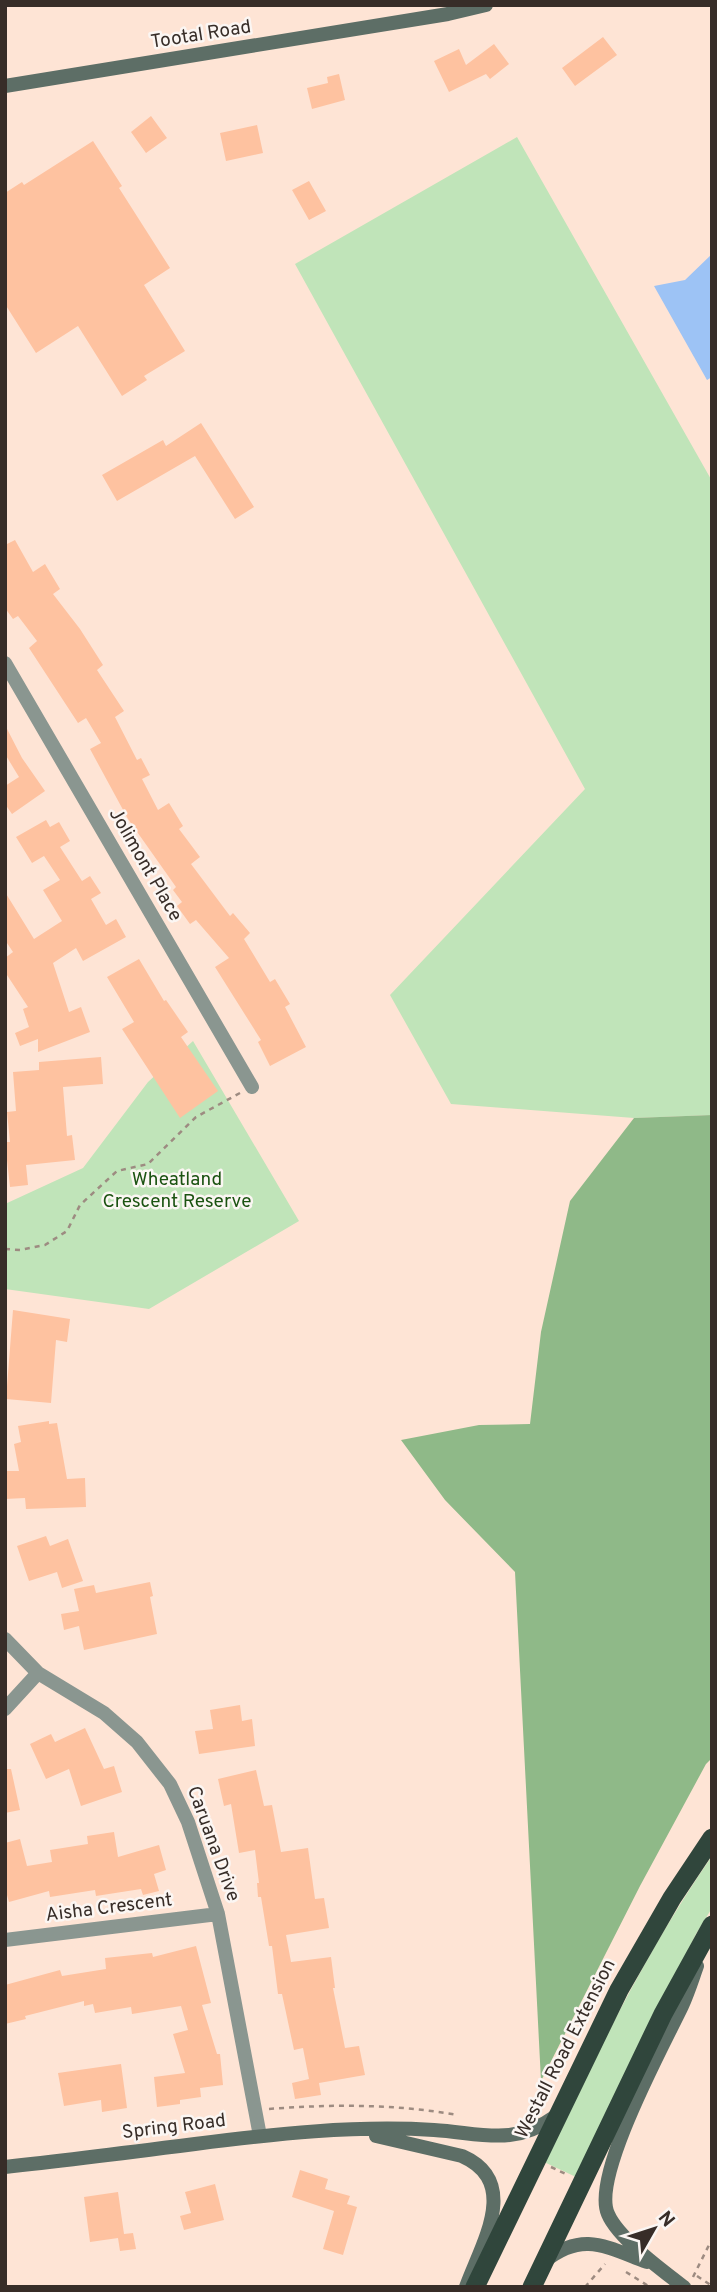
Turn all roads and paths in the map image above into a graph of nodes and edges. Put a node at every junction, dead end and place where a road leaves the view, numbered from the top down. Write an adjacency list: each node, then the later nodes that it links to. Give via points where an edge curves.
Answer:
1 (486, 5): 2 (main road, Tootal Road)
2 (5, 86)
3 (5, 663): 4 (street, Jolimont Place)
4 (252, 1087): 5 (path, via 196,1116 148,1164 117,1171 80,1205 68,1231 45,1245)
5 (5, 1250)
6 (5, 1639): 7 (street, Caruana Drive)
7 (38, 1673): 8 (street); 10 (street, Caruana Drive, via 104,1713 137,1742 170,1784 188,1822)
8 (5, 1709)
9 (712, 1838): 13 (highway, Westall Road Extension, via 619,1990)
10 (218, 1914): 12 (street, Aisha Crescent); 15 (street, Caruana Drive)
11 (709, 1929): 18 (highway); 20 (main road, via 684,2002 623,2131 610,2175 605,2207)
12 (5, 1940)
13 (557, 2115): 14 (main road, Spring Road, via 517,2135); 25 (highway, Westall Road Extension)
14 (347, 2130): 15 (main road, Spring Road); 24 (main road, Spring Road, via 462,2156 474,2161 491,2180 494,2206)
15 (260, 2136): 16 (main road, Spring Road)
16 (5, 2167)
17 (712, 2239): 22 (path)
18 (544, 2262): 20 (main road, via 568,2245 591,2244); 26 (highway)
19 (606, 2263): 27 (path)
20 (651, 2263): 29 (main road)
21 (625, 2271): 28 (path)
22 (694, 2275): 23 (path); 29 (path)
23 (712, 2286)
24 (466, 2287)
25 (475, 2287)
26 (532, 2287)
27 (585, 2287)
28 (650, 2287)
29 (686, 2287)

